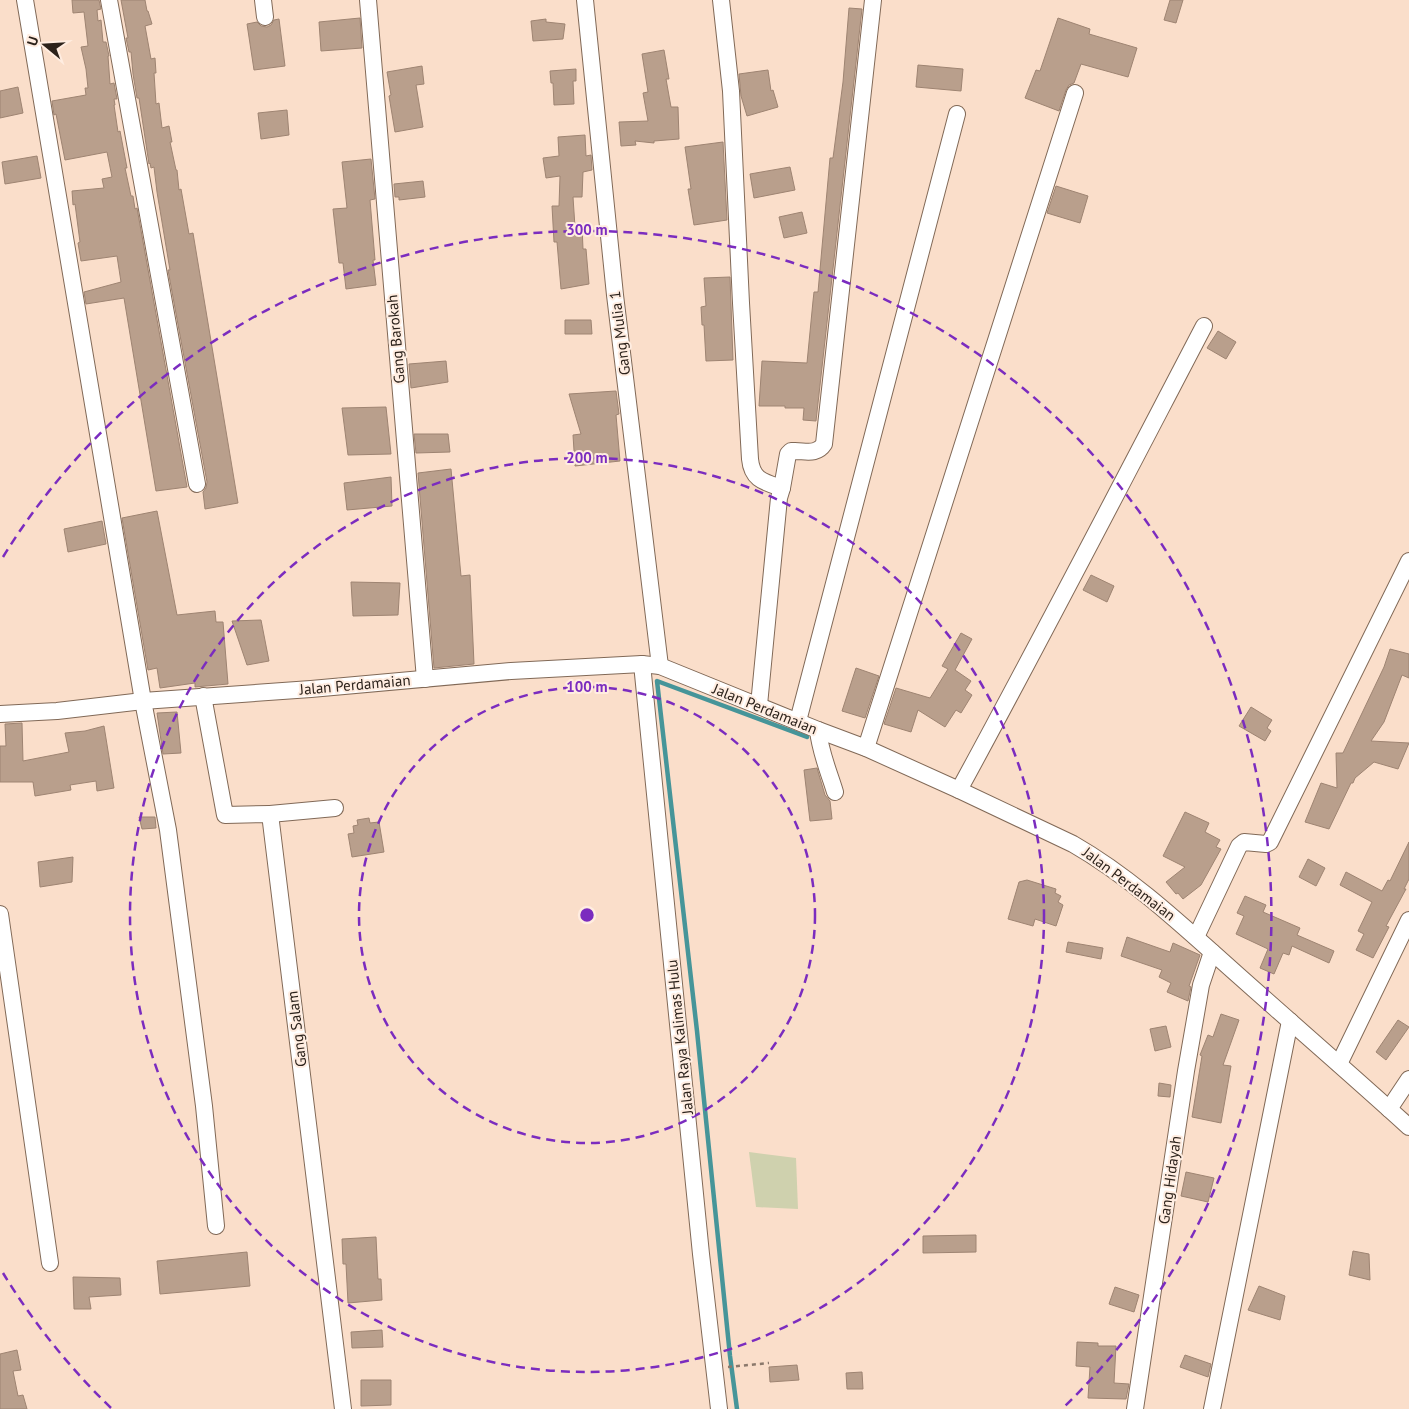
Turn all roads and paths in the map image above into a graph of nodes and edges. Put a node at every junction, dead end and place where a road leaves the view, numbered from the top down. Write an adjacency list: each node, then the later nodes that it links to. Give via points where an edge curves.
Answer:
1 (25, 0): 19 (street)
2 (109, 0): 12 (street)
3 (263, 0): 8 (street)
4 (368, 0): 17 (street, Gang Barokah)
5 (584, 0): 16 (street, Gang Mulia 1, via 615,295)
6 (721, 0): 13 (street, via 731,91 751,469 764,482)
7 (873, 0): 13 (street, via 824,444 817,452 791,451 788,454)
8 (265, 17)
9 (1075, 93): 24 (street)
10 (957, 114): 22 (street)
11 (1204, 326): 25 (street)
12 (197, 484)
13 (782, 488): 20 (street, via 778,498)
14 (1409, 561): 31 (street, via 1270,842 1244,842 1239,846)
15 (642, 664): 16 (street, Jalan Perdamaian); 17 (street, Jalan Perdamaian); 43 (street, Jalan Raya Kalimas Hulu)
16 (660, 666): 20 (street, Jalan Perdamaian)
17 (425, 679): 18 (street, Jalan Perdamaian)
18 (203, 696): 19 (street, Jalan Perdamaian); 28 (street, via 225,815)
19 (143, 701): 21 (street, Jalan Perdamaian); 38 (street, via 168,830 203,1097)
20 (759, 706): 22 (street, Jalan Perdamaian)
21 (0, 714)
22 (798, 721): 23 (street, Jalan Perdamaian)
23 (818, 730): 24 (street, Jalan Perdamaian); 26 (street)
24 (866, 748): 25 (street, Jalan Perdamaian)
25 (959, 790): 31 (street, Jalan Perdamaian, via 1089,853)
26 (835, 792)
27 (334, 808): 28 (street)
28 (270, 814): 42 (street, Gang Salam)
29 (0, 914): 39 (street)
30 (1409, 920): 34 (street)
31 (1196, 937): 32 (street, Jalan Perdamaian)
32 (1212, 952): 33 (street, Jalan Perdamaian); 44 (street, Gang Hidayah, via 1201,985 1186,1071)
33 (1290, 1021): 34 (street, Jalan Perdamaian); 45 (street)
34 (1339, 1064): 36 (street, Jalan Perdamaian)
35 (1409, 1079): 36 (street)
36 (1389, 1109): 37 (street, Jalan Perdamaian)
37 (1409, 1127)
38 (216, 1226)
39 (50, 1263)
40 (769, 1363): 41 (path)
41 (738, 1366)
42 (343, 1409)
43 (719, 1409)
44 (1135, 1409)
45 (1212, 1409)

